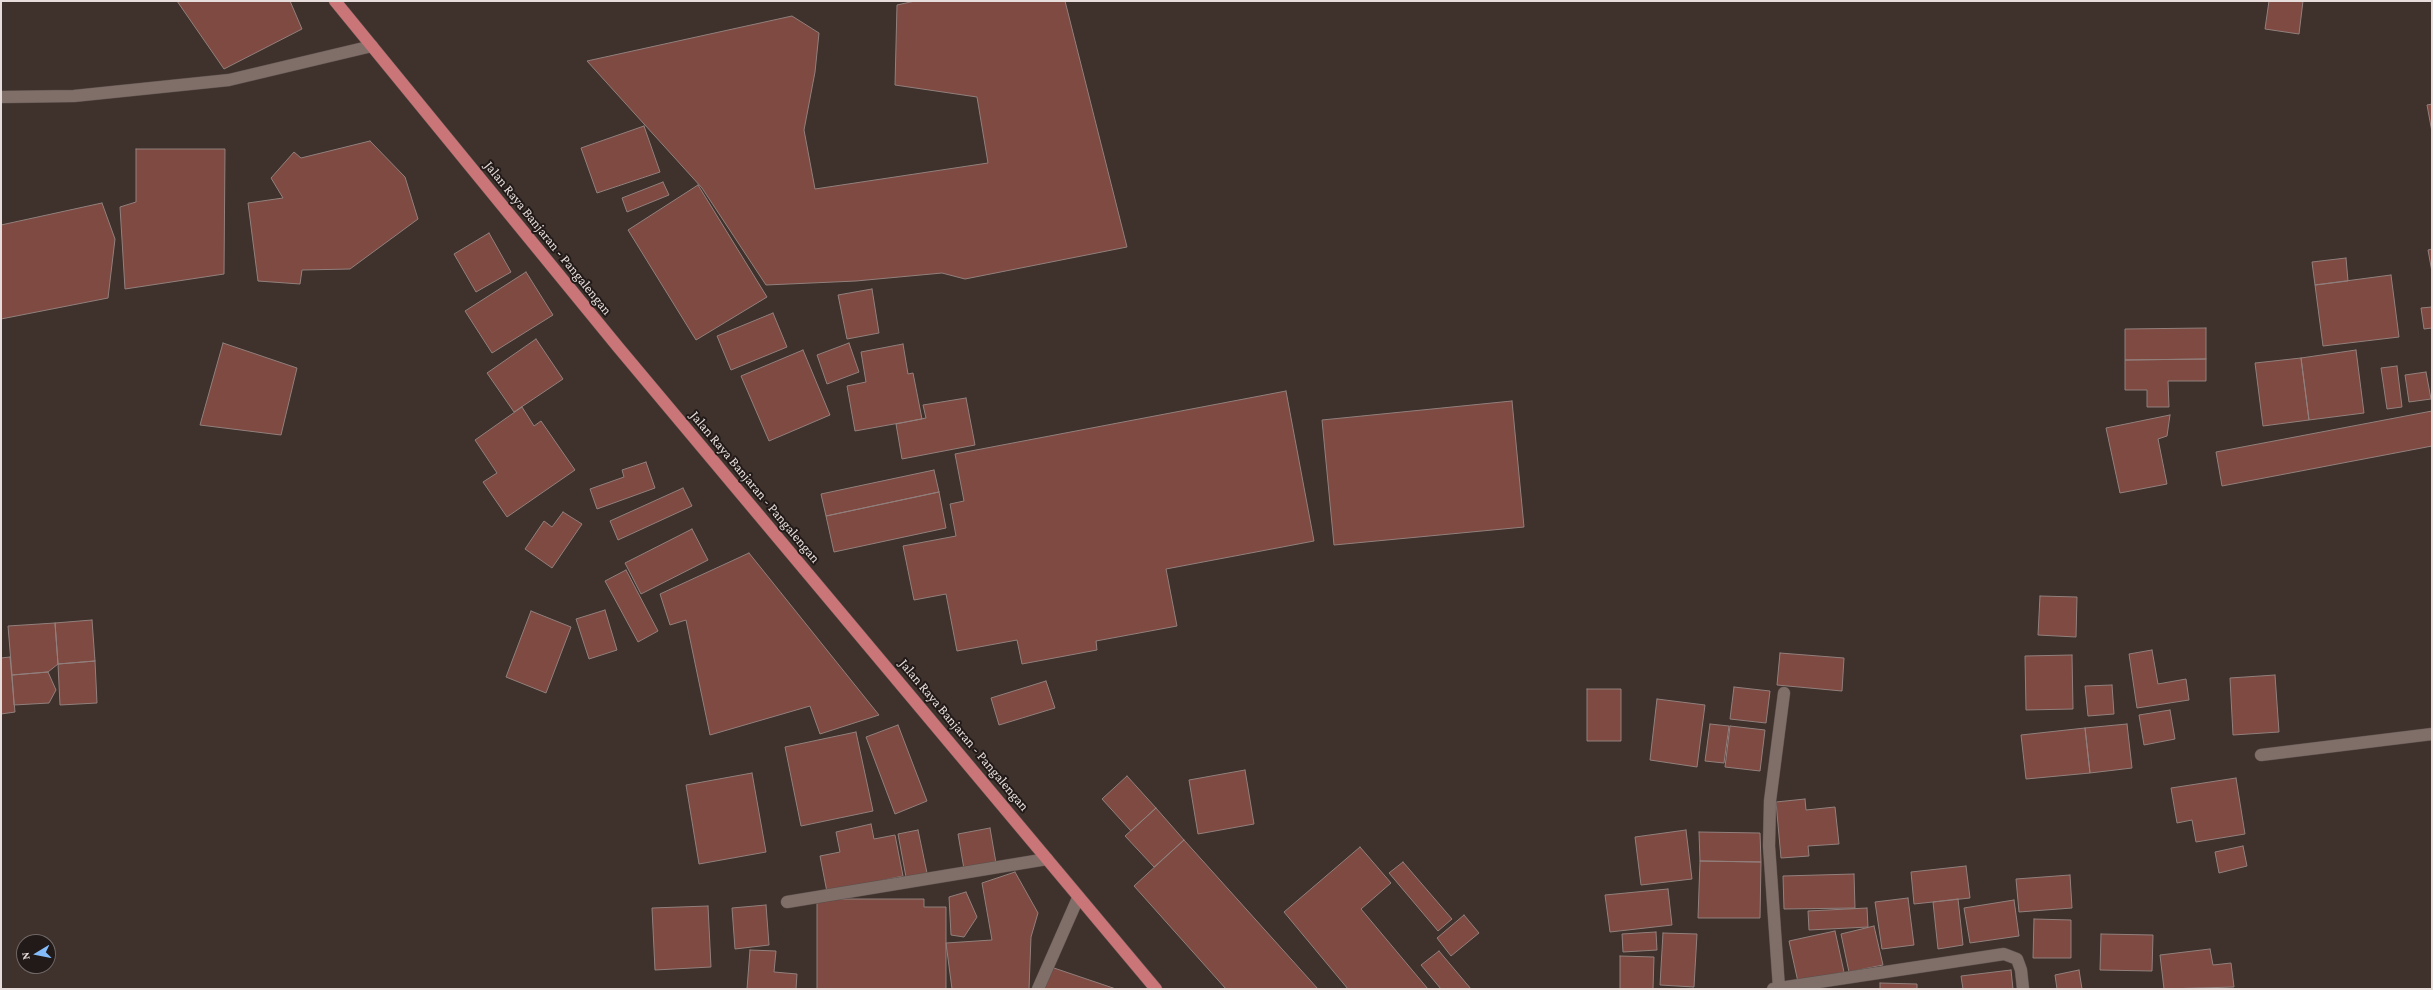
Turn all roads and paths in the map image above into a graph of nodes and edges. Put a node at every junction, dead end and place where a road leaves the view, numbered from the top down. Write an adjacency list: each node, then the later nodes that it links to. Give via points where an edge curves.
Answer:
1 (335, 1): 2 (main road, Jalan Raya Banjaran - Pangalengan)
2 (372, 46): 3 (street, via 229,80 74,96); 7 (main road, Jalan Raya Banjaran - Pangalengan, via 618,347)
3 (1, 97)
4 (1784, 693): 12 (street, via 1770,801 1769,846)
5 (2432, 734): 6 (street)
6 (2261, 755)
7 (1047, 859): 8 (main road, Jalan Raya Banjaran - Pangalengan); 9 (street)
8 (1078, 898): 10 (street); 11 (main road, Jalan Raya Banjaran - Pangalengan)
9 (787, 902)
10 (1038, 989)
11 (1156, 989)
12 (1776, 989): 13 (street, via 2004,954 2017,959)
13 (2023, 989)

